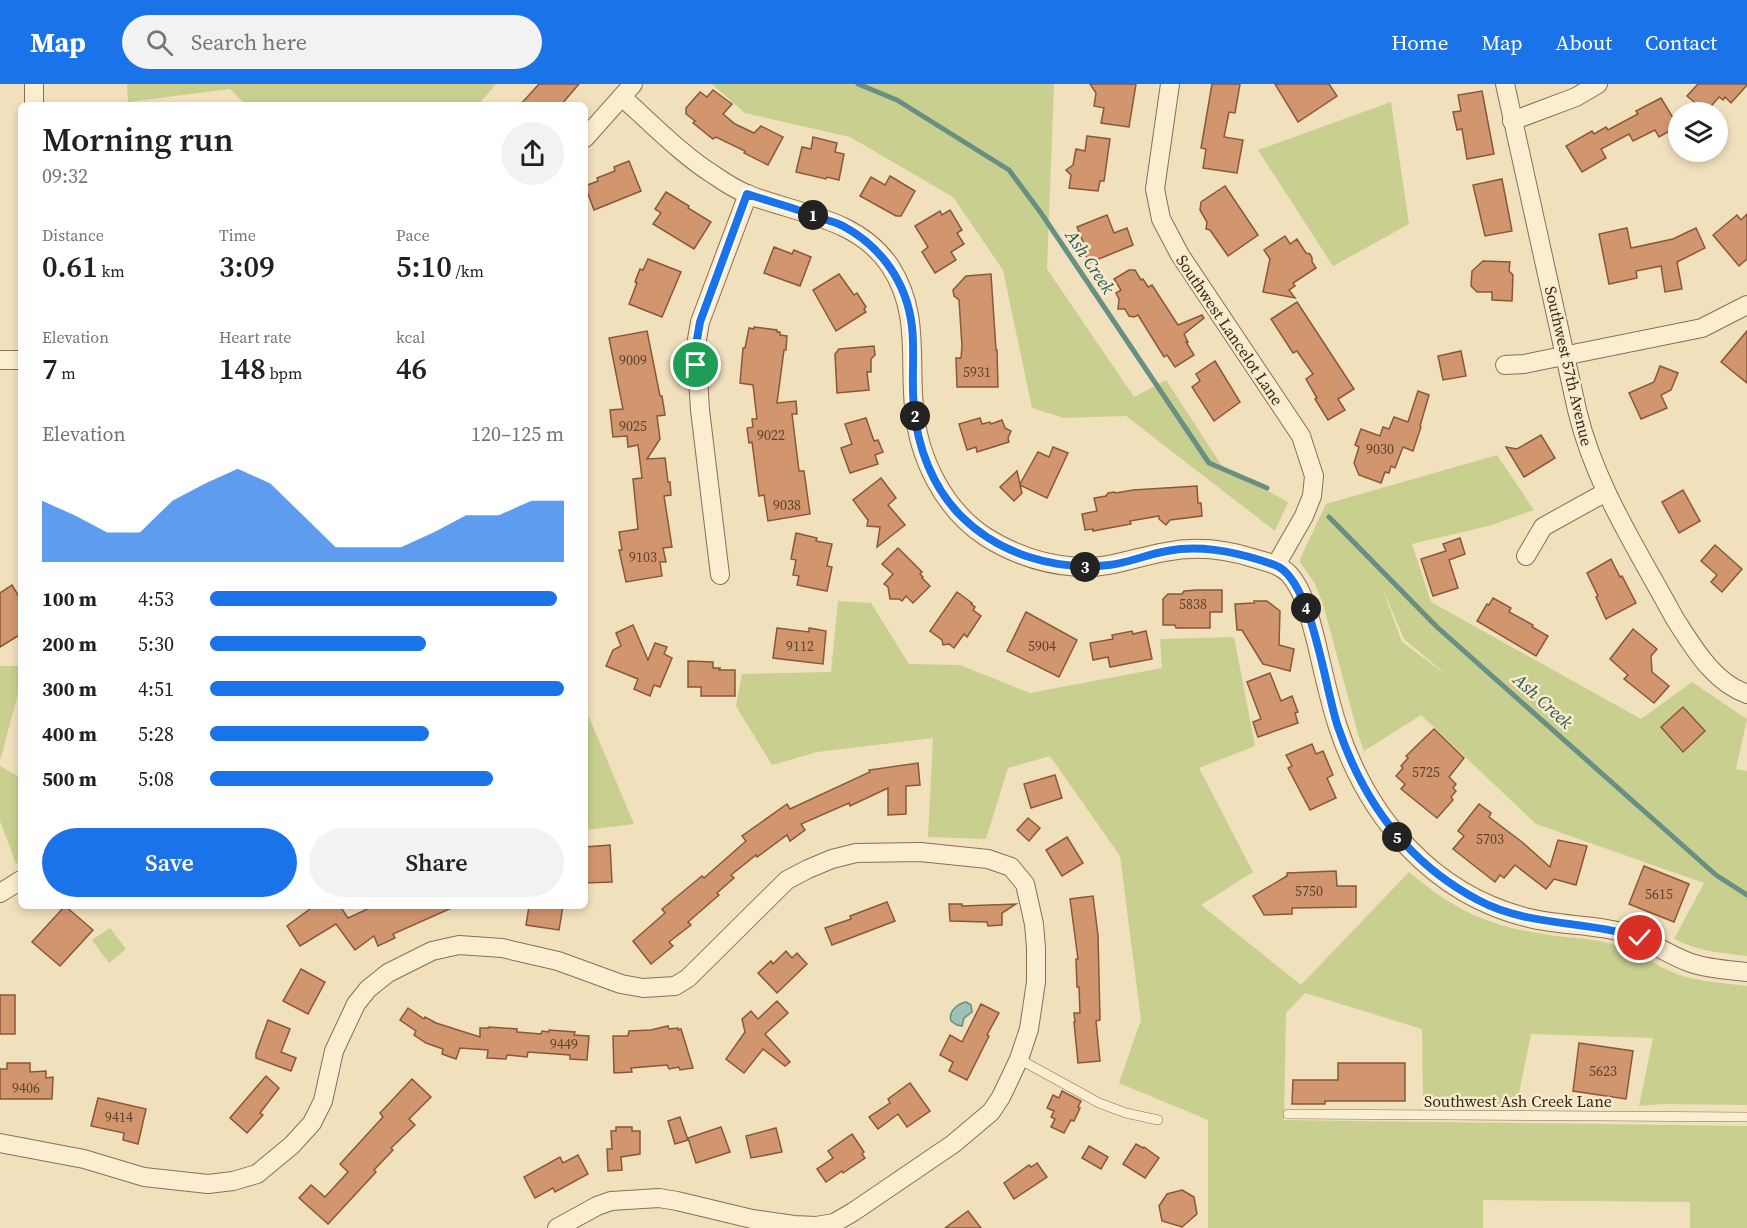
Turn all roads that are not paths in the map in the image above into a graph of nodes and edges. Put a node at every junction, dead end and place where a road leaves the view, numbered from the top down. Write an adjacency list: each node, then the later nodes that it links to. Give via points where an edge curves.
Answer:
1 (34, 84): 6 (street)
2 (1170, 84): 17 (street, Southwest Lancelot Lane, via 1155,189 1161,219 1180,255 1301,436 1314,476 1304,516)
3 (1505, 84): 7 (street, Southwest 57th Avenue)
4 (1598, 84): 7 (street, via 1576,97)
5 (627, 90): 8 (street); 9 (street, via 713,175)
6 (34, 102)
7 (1512, 121): 11 (street, Southwest 57th Avenue)
8 (588, 135)
9 (747, 194): 17 (street, via 842,225 889,264 905,295 912,327 914,408 920,443 943,493 960,515 985,536 1016,553 1080,567 1112,565 1169,550 1201,549 1231,551); 18 (street, via 700,322 696,345)
10 (1747, 305): 11 (street, via 1702,328)
11 (1566, 356): 14 (street); 15 (street, Southwest 57th Avenue, via 1583,433)
12 (0, 360): 13 (street)
13 (18, 360)
14 (1505, 365)
15 (1606, 492): 16 (street, via 1543,527); 19 (street, Southwest 57th Avenue, via 1676,619 1706,663 1728,685)
16 (1526, 556)
17 (1276, 565): 22 (street, via 1288,574 1302,595 1338,727 1356,773 1376,810 1420,859 1449,883 1507,912 1621,932 1690,963)
18 (720, 575)
19 (1747, 694)
20 (18, 882): 21 (street)
21 (0, 893)
22 (1747, 972)
23 (1019, 1059): 26 (lane, via 1099,1103); 27 (street, via 1029,1029 1036,982 1034,924 1025,884 1011,867 988,859 920,852 855,853 808,868 787,880 688,978 675,986 643,988 621,984 558,961 502,948 459,945 432,951 388,973 368,989 353,1011 334,1051 323,1101 312,1123 257,1174 208,1184 155,1178); 28 (street, via 991,1112 953,1144 834,1223 794,1226 659,1198 611,1201)
24 (1288, 1114): 25 (lane, Southwest Ash Creek Lane)
25 (1747, 1117)
26 (1158, 1120)
27 (0, 1143)
28 (557, 1228)

